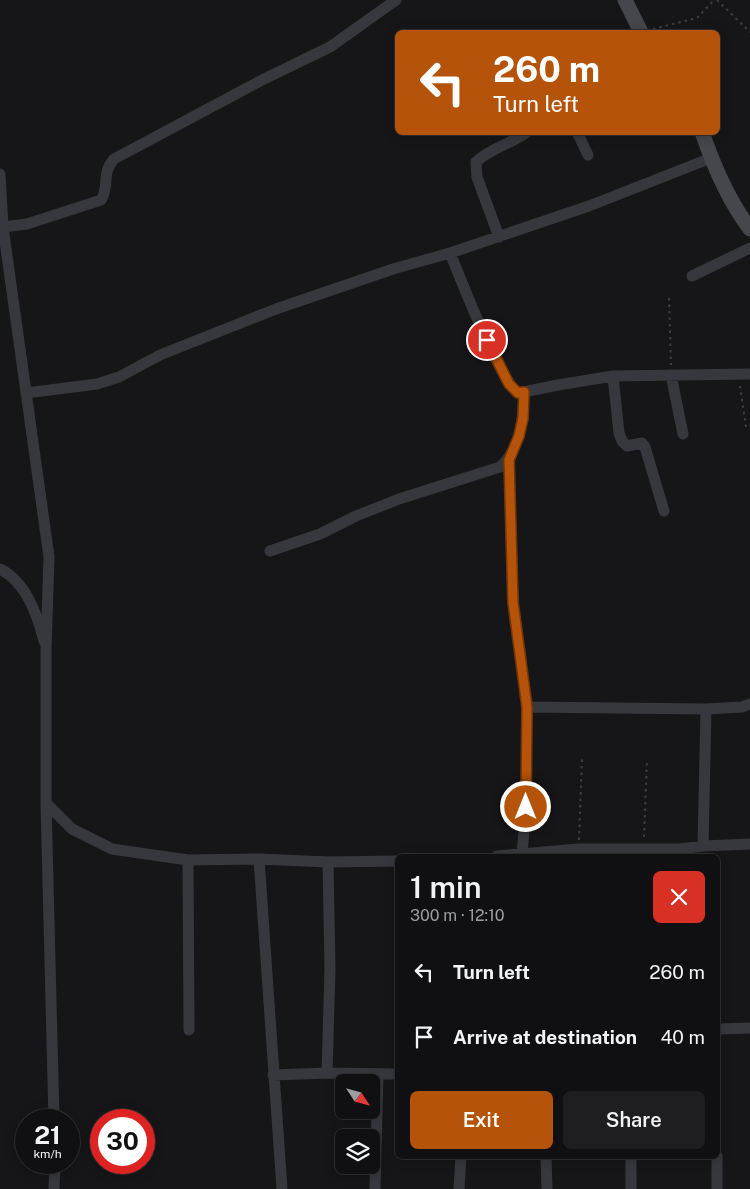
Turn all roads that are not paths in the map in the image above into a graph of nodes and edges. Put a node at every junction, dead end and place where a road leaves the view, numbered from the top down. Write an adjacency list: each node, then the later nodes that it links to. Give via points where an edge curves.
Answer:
1 (396, 0): 10 (street, via 330,47 114,159 106,172 105,193 101,200 27,224)
2 (625, 0): 3 (street)
3 (640, 30)
4 (524, 135): 12 (street, via 476,162 477,177)
5 (578, 135): 7 (street)
6 (703, 135): 8 (street)
7 (588, 155)
8 (711, 158): 11 (street, via 736,210); 12 (street)
9 (0, 174): 10 (street)
10 (2, 227): 20 (street)
11 (750, 229)
12 (499, 237): 14 (street)
13 (750, 248): 15 (street)
14 (450, 253): 19 (street, via 509,384 518,393); 20 (street, via 276,309 160,355 119,377 97,384)
15 (692, 276)
16 (744, 374): 17 (street)
17 (671, 375): 18 (street); 21 (street)
18 (613, 376): 19 (street); 23 (street, via 622,441 627,446 642,443 645,447)
19 (524, 392): 22 (street, via 523,418)
20 (26, 393): 26 (street, via 49,557)
21 (683, 434)
22 (509, 460): 24 (street, via 500,467 399,499); 28 (street, via 513,602)
23 (664, 511)
24 (270, 552)
25 (0, 569): 26 (street, via 12,576 24,591)
26 (46, 650): 30 (street)
27 (750, 704): 29 (street)
28 (527, 707): 29 (street); 35 (street)
29 (706, 708): 32 (street)
30 (46, 803): 37 (street, via 72,829 112,849); 49 (street)
31 (750, 844): 32 (street)
32 (703, 846): 34 (street)
33 (603, 853): 34 (street, via 643,850); 36 (street, via 579,849)
34 (680, 853)
35 (522, 854)
36 (545, 854)
37 (188, 860): 38 (street); 43 (street)
38 (259, 860): 40 (street); 47 (street)
39 (395, 861): 40 (street)
40 (328, 862): 44 (street, via 330,969)
41 (750, 1028): 42 (street)
42 (720, 1029)
43 (189, 1030)
44 (327, 1073): 45 (street); 47 (street)
45 (352, 1074)
46 (395, 1074): 48 (street)
47 (273, 1075): 57 (street)
48 (380, 1075)
49 (54, 1109)
50 (377, 1119): 58 (street)
51 (460, 1159): 59 (street)
52 (546, 1159): 60 (street)
53 (632, 1159): 61 (street)
54 (717, 1159): 62 (street)
55 (55, 1174): 56 (street)
56 (54, 1189)
57 (282, 1189)
58 (375, 1189)
59 (459, 1189)
60 (547, 1189)
61 (631, 1189)
62 (717, 1189)

